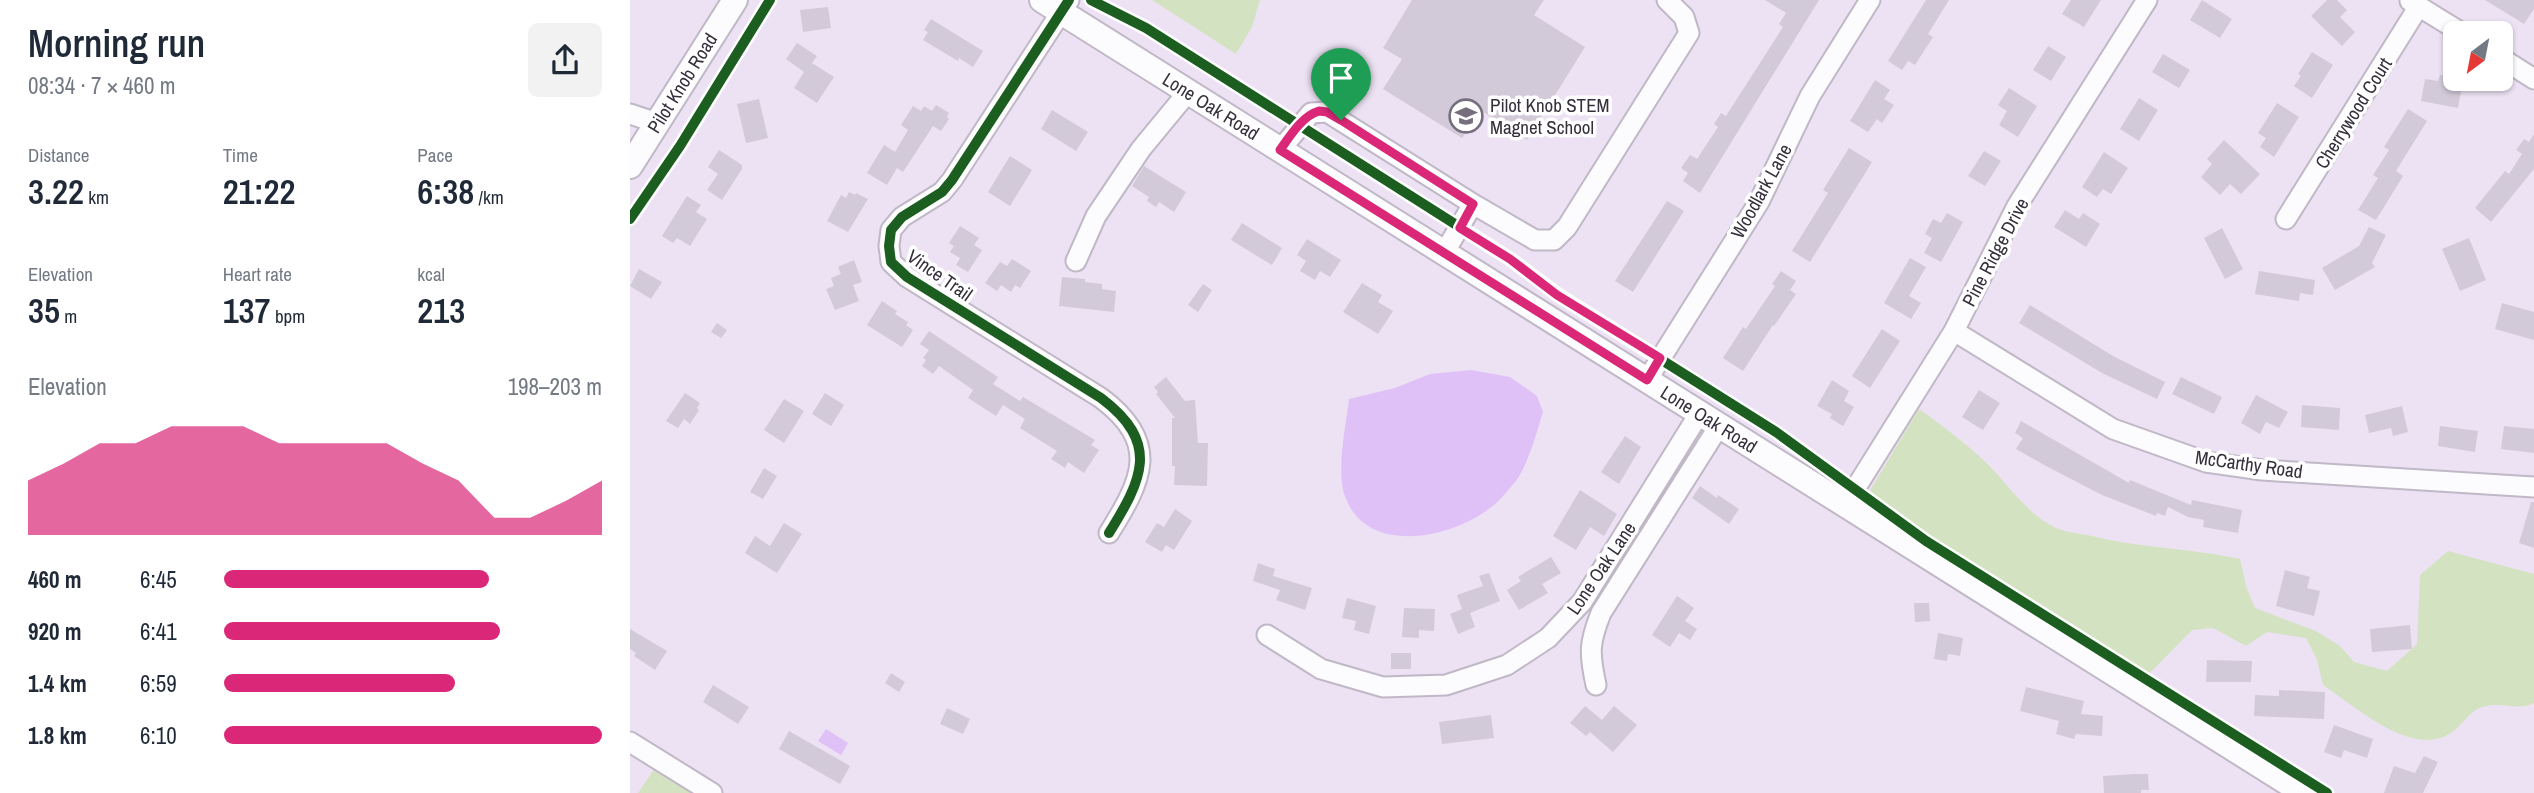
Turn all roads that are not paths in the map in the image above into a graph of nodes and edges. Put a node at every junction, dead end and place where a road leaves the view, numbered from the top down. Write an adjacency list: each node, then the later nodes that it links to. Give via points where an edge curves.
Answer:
1 (734, 0): 12 (main road, Pilot Knob Road)
2 (1667, 0): 15 (street, via 1684,17 1689,33 1567,227 1554,240 1535,240)
3 (1870, 0): 20 (street, Woodlark Lane, via 1810,96 1759,202)
4 (2147, 0): 19 (street, Pine Ridge Drive, via 2017,206)
5 (2415, 3): 7 (street); 16 (street, Cherrywood Court)
6 (1057, 4): 10 (main road, Lone Oak Road); 24 (street, Vince Trail, via 952,180 942,192 902,217 891,230 888,246 891,262 908,277 1120,413 1133,433 1140,474)
7 (2443, 21)
8 (2513, 66): 9 (street)
9 (2534, 79)
10 (1188, 92): 13 (main road, Lone Oak Road); 18 (street, via 1141,149 1096,216)
11 (630, 114): 12 (street)
12 (657, 123): 14 (main road, Pilot Knob Road)
13 (1280, 150): 15 (street, via 1311,113 1327,112); 17 (main road, Lone Oak Road)
14 (630, 166)
15 (1473, 204): 17 (street)
16 (2286, 219)
17 (1444, 253): 20 (main road, Lone Oak Road)
18 (1076, 261)
19 (1954, 331): 22 (street, McCarthy Road, via 2113,429 2206,462 2262,470); 23 (street, Pine Ridge Drive)
20 (1647, 380): 21 (main road, Lone Oak Road)
21 (1709, 420): 23 (main road, Lone Oak Road); 25 (street, Lone Oak Lane, via 1582,602 1548,638 1507,665 1446,685 1383,687 1321,669); 26 (street, via 1601,612 1590,657)
22 (2534, 487)
23 (1845, 505): 29 (main road, Lone Oak Road)
24 (1109, 533)
25 (1267, 635)
26 (1596, 685)
27 (630, 742): 28 (street)
28 (712, 793)
29 (2304, 793)

